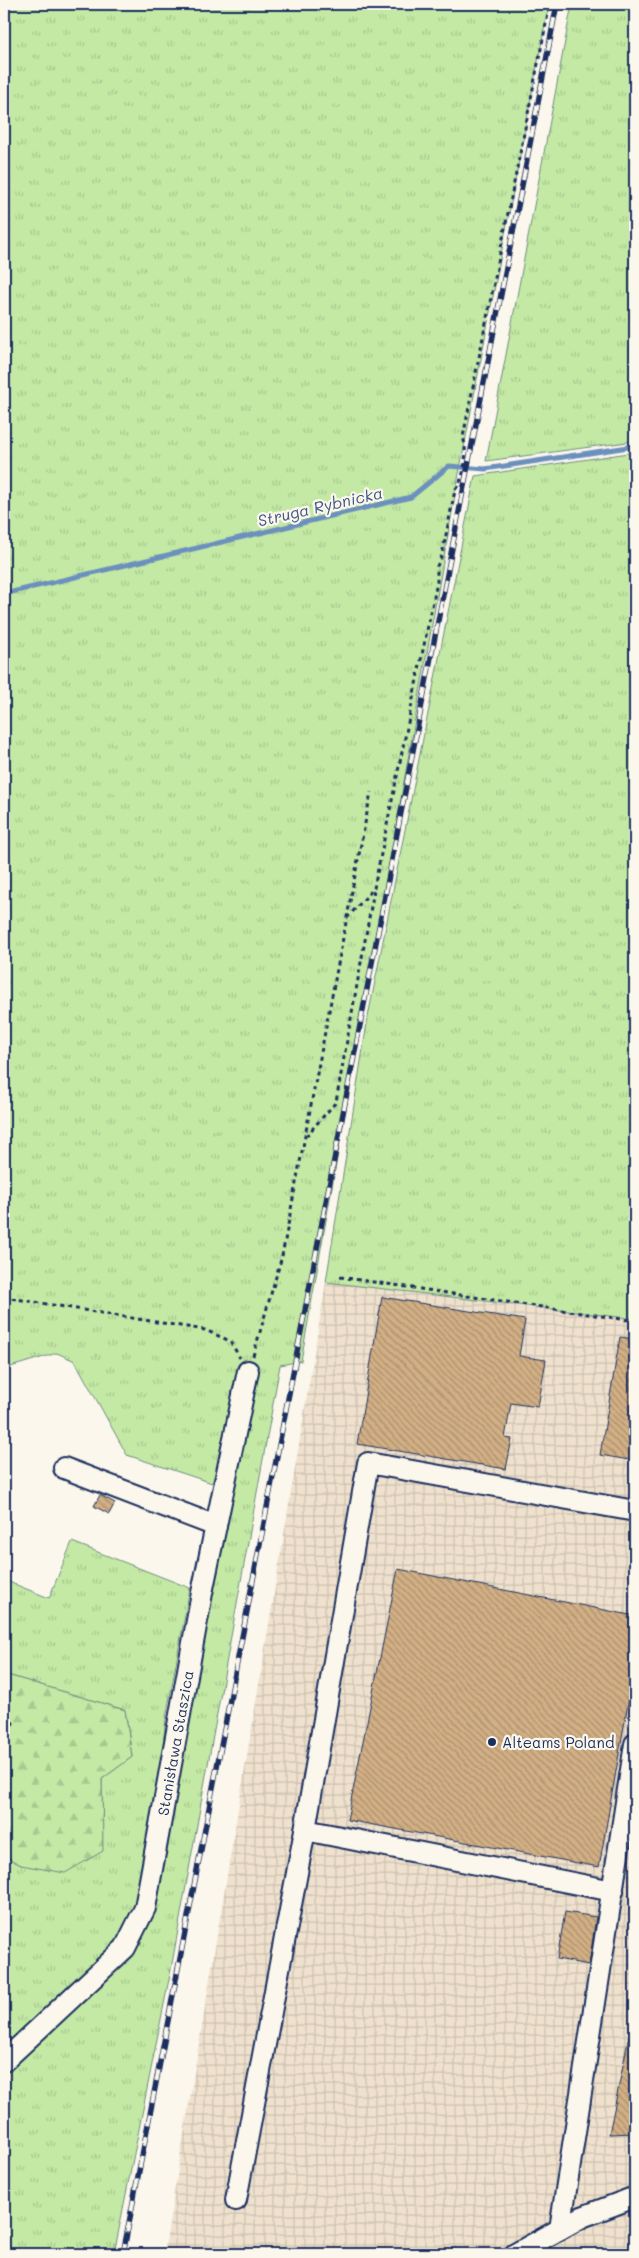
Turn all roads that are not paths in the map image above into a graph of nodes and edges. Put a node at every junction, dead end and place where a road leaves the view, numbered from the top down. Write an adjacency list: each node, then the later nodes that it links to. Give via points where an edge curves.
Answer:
1 (248, 1371): 4 (street, Stanisława Staszica)
2 (64, 1468): 4 (street)
3 (635, 1511): 6 (street, via 368,1463)
4 (216, 1526): 8 (street, Stanisława Staszica, via 145,1908 125,1948)
5 (635, 1744): 7 (street)
6 (305, 1830): 7 (street); 10 (street)
7 (613, 1891): 11 (street)
8 (4, 2061)
9 (635, 2197): 11 (street)
10 (236, 2200)
11 (560, 2229): 12 (street)
12 (515, 2254)

